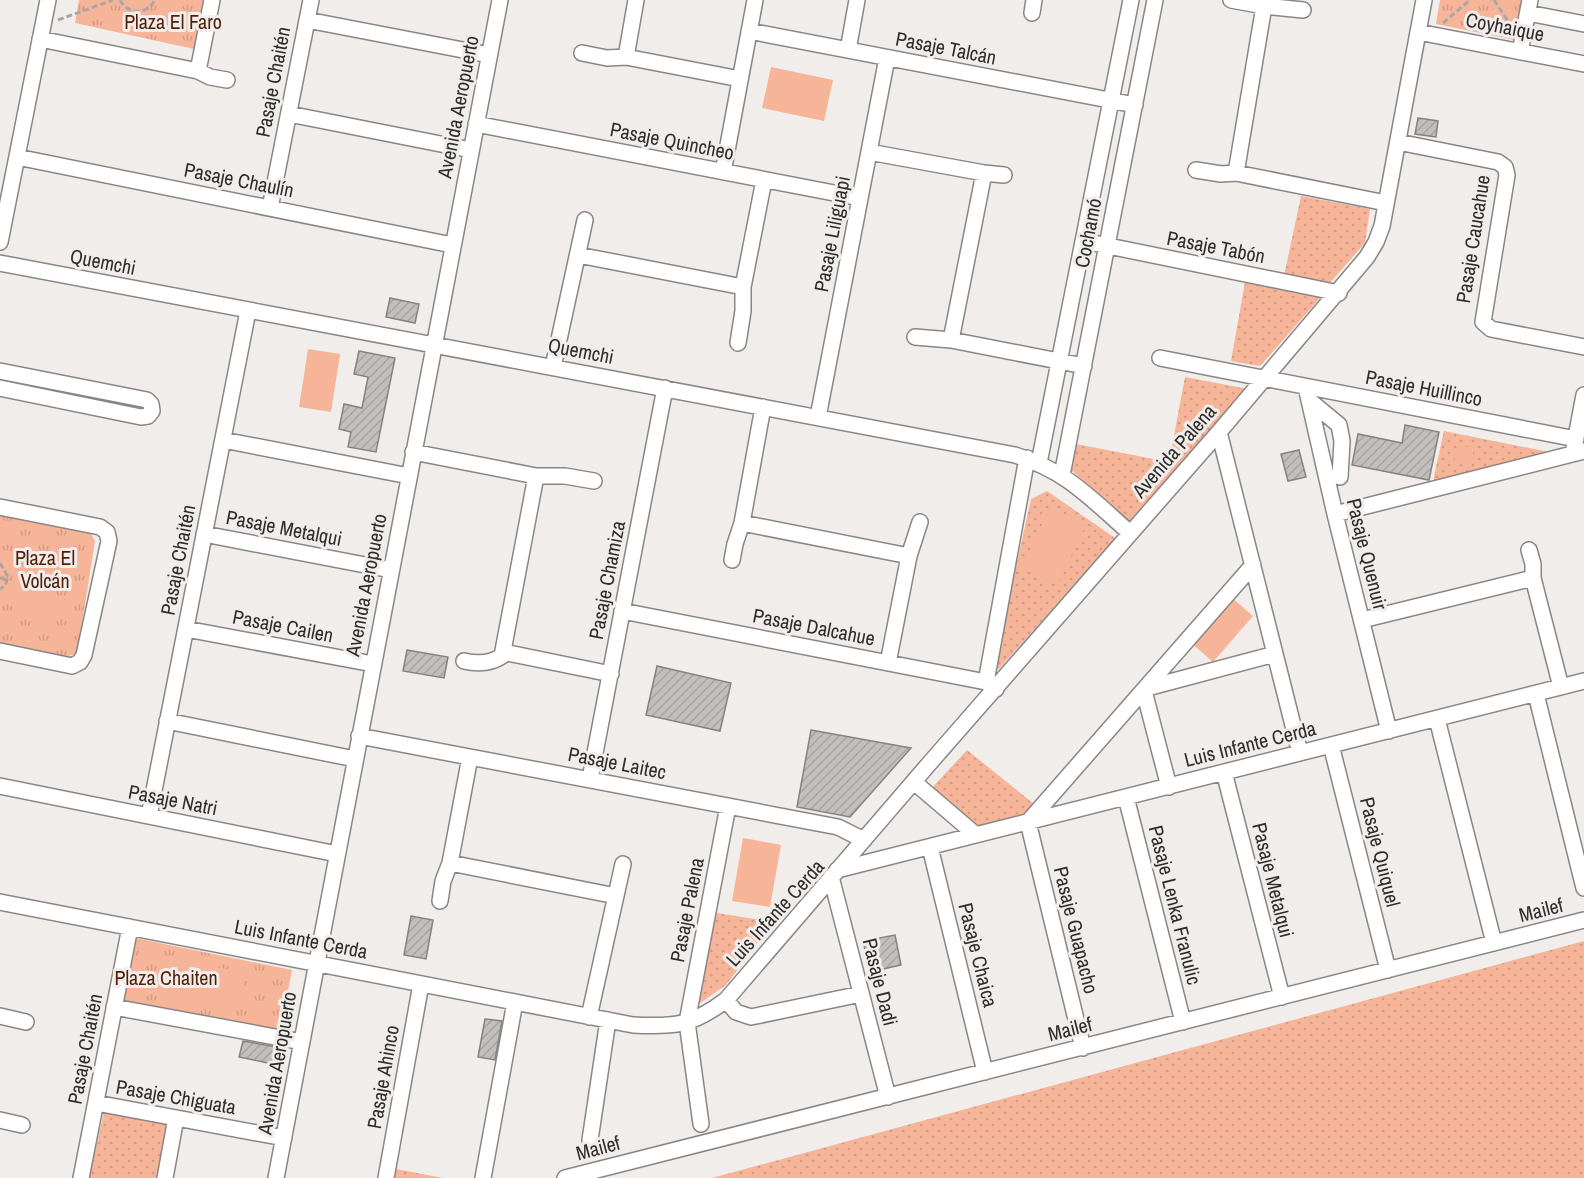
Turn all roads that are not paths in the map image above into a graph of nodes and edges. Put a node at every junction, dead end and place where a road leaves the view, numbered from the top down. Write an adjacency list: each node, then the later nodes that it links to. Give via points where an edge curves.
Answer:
1 (45, 0): 18 (street)
2 (212, 0): 27 (street)
3 (311, 0): 15 (street, Pasaje Chaitén)
4 (500, 0): 23 (street, Avenida Aeropuerto)
5 (636, 0): 24 (street)
6 (755, 0): 17 (street)
7 (857, 0): 21 (street)
8 (1131, 0): 30 (street, Cochamó)
9 (1155, 0): 31 (street, Cochamó)
10 (1231, 0): 12 (street)
11 (1424, 0): 19 (street, Avenida Palena)
12 (1264, 6): 14 (street); 41 (street)
13 (1529, 7): 16 (street); 20 (street)
14 (1303, 10)
15 (307, 20): 23 (street); 32 (street, Pasaje Chaitén)
16 (1584, 24)
17 (749, 31): 21 (street, Pasaje Talcán); 28 (street)
18 (41, 32): 27 (street); 37 (street)
19 (1424, 33): 20 (street, Coyhaique); 34 (street, Avenida Palena)
20 (1521, 48): 26 (street, Coyhaique)
21 (848, 50): 25 (street, Pasaje Talcán)
22 (582, 53): 24 (street)
23 (489, 55): 33 (street, Avenida Aeropuerto)
24 (626, 57): 28 (street)
25 (886, 58): 30 (street, Pasaje Talcán); 36 (street, Pasaje Liliguapi)
26 (1584, 64)
27 (198, 71): 29 (street)
28 (740, 79): 39 (street)
29 (227, 80)
30 (1112, 101): 31 (street, Pasaje Talcán); 48 (street, Cochamó)
31 (1135, 105): 51 (street, Cochamó)
32 (289, 114): 35 (street); 46 (street, Pasaje Chaitén)
33 (476, 124): 35 (street, Avenida Aeropuerto); 39 (street, Pasaje Quincheo)
34 (1398, 142): 45 (street, Avenida Palena); 61 (street, Pasaje Caucahue, via 1505,166 1507,175 1483,322 1491,329)
35 (471, 150): 50 (street, Avenida Aeropuerto)
36 (869, 152): 40 (street); 44 (street, Pasaje Liliguapi)
37 (17, 157): 46 (street, Pasaje Chaulín); 49 (street)
38 (1196, 170): 41 (street)
39 (723, 172): 43 (street, Pasaje Quincheo)
40 (984, 173): 42 (street); 58 (street)
41 (1236, 173): 45 (street)
42 (1004, 175)
43 (764, 180): 44 (street, Pasaje Quincheo); 54 (street)
44 (860, 198): 73 (street, Pasaje Liliguapi)
45 (1386, 203): 55 (street, Avenida Palena, via 1376,242)
46 (270, 208): 50 (street, Pasaje Chaulín)
47 (585, 220): 52 (street)
48 (1084, 241): 51 (street, Pasaje Tabón); 63 (street, Cochamó)
49 (0, 242)
50 (453, 245): 60 (street, Avenida Aeropuerto)
51 (1107, 246): 55 (street, Pasaje Tabón); 64 (street, Cochamó)
52 (578, 255): 54 (street); 65 (street)
53 (0, 263): 56 (street, Quemchi)
54 (743, 287): 59 (street)
55 (1339, 293): 67 (street, Avenida Palena)
56 (248, 311): 60 (street, Quemchi); 75 (street, Pasaje Chaitén)
57 (915, 337): 58 (street)
58 (951, 340): 63 (street)
59 (738, 343)
60 (433, 345): 65 (street, Quemchi); 77 (street, Avenida Aeropuerto)
61 (1584, 347)
62 (1160, 358): 67 (street)
63 (1061, 362): 64 (street); 78 (street, Cochamó)
64 (1084, 366): 79 (street, Cochamó)
65 (553, 367): 69 (street, Quemchi)
66 (0, 371): 68 (street, via 147,400 152,411 141,417)
67 (1263, 379): 70 (street, Pasaje Huillinco); 74 (street, Avenida Palena)
68 (0, 388)
69 (665, 388): 72 (street, Quemchi); 96 (street, Pasaje Chamiza)
70 (1308, 394): 76 (street, Pasaje Huillinco); 82 (street, via 1341,431); 85 (street, Pasaje Quenuir)
71 (1584, 395): 76 (street)
72 (763, 407): 73 (street, Quemchi); 87 (street)
73 (818, 417): 78 (street, Quemchi)
74 (1219, 432): 88 (street, Avenida Palena); 93 (street)
75 (222, 440): 80 (street); 89 (street, Pasaje Chaitén)
76 (1578, 448): 85 (street)
77 (413, 452): 80 (street, Avenida Aeropuerto); 81 (street)
78 (1033, 460): 79 (street, Quemchi); 107 (street, Cochamó)
79 (1062, 475): 88 (street, Quemchi)
80 (408, 476): 94 (street, Avenida Aeropuerto)
81 (536, 476): 83 (street); 100 (street)
82 (1340, 477)
83 (594, 481)
84 (0, 507): 99 (street, via 100,527 107,532 109,541 80,662 72,666)
85 (1335, 514): 97 (street, Pasaje Quenuir)
86 (920, 522): 91 (street)
87 (742, 523): 91 (street); 92 (street)
88 (1130, 533): 107 (street, Avenida Palena)
89 (204, 534): 94 (street, Pasaje Metalqui); 98 (street, Pasaje Chaitén)
90 (1529, 550): 95 (street)
91 (909, 556): 103 (street)
92 (732, 560)
93 (1253, 565): 101 (street); 109 (street)
94 (391, 570): 104 (street, Avenida Aeropuerto)
95 (1533, 578): 97 (street); 108 (street)
96 (622, 611): 103 (street, Pasaje Dalcahue); 105 (street, Pasaje Chamiza)
97 (1362, 620): 113 (street, Pasaje Quenuir)
98 (186, 629): 104 (street, Pasaje Cailen); 112 (street, Pasaje Chaitén)
99 (0, 651)
100 (503, 652): 102 (street, via 489,661); 105 (street)
101 (1275, 654): 109 (street); 116 (street)
102 (464, 661)
103 (888, 663): 107 (street, Pasaje Dalcahue)
104 (373, 664): 114 (street, Avenida Aeropuerto)
105 (610, 674): 120 (street, Pasaje Chamiza)
106 (1584, 681): 108 (street, Luis Infante Cerda)
107 (991, 686): 121 (street, Avenida Palena)
108 (1561, 687): 110 (street, Luis Infante Cerda)
109 (1146, 689): 123 (street); 127 (street)
110 (1536, 694): 111 (street, Luis Infante Cerda); 135 (street)
111 (1437, 719): 113 (street, Luis Infante Cerda); 141 (street)
112 (167, 721): 118 (street); 126 (street, Pasaje Chaitén)
113 (1389, 731): 115 (street, Luis Infante Cerda)
114 (359, 735): 117 (street, Pasaje Laitec); 118 (street, Avenida Aeropuerto)
115 (1331, 745): 116 (street, Luis Infante Cerda); 143 (street, Pasaje Quiquel)
116 (1300, 753): 119 (street, Luis Infante Cerda)
117 (470, 757): 120 (street, Pasaje Laitec); 132 (street)
118 (355, 759): 131 (street, Avenida Aeropuerto)
119 (1224, 772): 123 (street, Luis Infante Cerda); 146 (street, Pasaje Metalqui)
120 (590, 779): 125 (street, Pasaje Laitec)
121 (914, 782): 128 (street); 129 (street, Avenida Palena)
122 (0, 786): 126 (street, Pasaje Natri)
123 (1169, 786): 124 (street, Luis Infante Cerda)
124 (1126, 797): 127 (street, Luis Infante Cerda); 155 (street, Pasaje Lenka Franulic)
125 (728, 806): 129 (street, Pasaje Laitec, via 838,827); 154 (street, Pasaje Palena)
126 (149, 816): 131 (street, Pasaje Natri)
127 (1028, 822): 128 (street, Luis Infante Cerda); 157 (street, Pasaje Guapacho)
128 (976, 835): 130 (street, Luis Infante Cerda)
129 (864, 840): 134 (street, Avenida Palena)
130 (930, 847): 134 (street, Luis Infante Cerda); 158 (street, Pasaje Chaica)
131 (337, 854): 142 (street, Avenida Aeropuerto)
132 (450, 863): 136 (street); 137 (street)
133 (623, 864): 136 (street)
134 (834, 874): 145 (street, Pasaje Dadi); 147 (street, Luis Infante Cerda)
135 (1584, 888)
136 (616, 896): 151 (street)
137 (440, 901)
138 (0, 902): 140 (street, Luis Infante Cerda)
139 (1584, 920): 141 (street, Mailef)
140 (130, 927): 142 (street, Luis Infante Cerda); 149 (street, Pasaje Chaitén)
141 (1494, 943): 143 (street, Mailef)
142 (316, 964): 144 (street, Luis Infante Cerda); 156 (street, Avenida Aeropuerto)
143 (1388, 970): 146 (street, Mailef)
144 (421, 984): 148 (street, Luis Infante Cerda); 170 (street, Pasaje Ahinco)
145 (861, 994): 147 (street, via 756,1017 741,1015); 159 (street, Pasaje Dadi)
146 (1282, 997): 155 (street, Mailef)
147 (726, 1000): 154 (street, Luis Infante Cerda)
148 (514, 1002): 151 (street, Luis Infante Cerda); 171 (street)
149 (114, 1007): 156 (street); 160 (street, Pasaje Chaitén)
150 (0, 1016): 153 (street)
151 (589, 1017): 152 (street, Luis Infante Cerda)
152 (608, 1020): 154 (street, Luis Infante Cerda, via 660,1026); 166 (street)
153 (26, 1022)
154 (687, 1022): 163 (street, Pasaje Palena)
155 (1183, 1022): 157 (street, Mailef)
156 (302, 1042): 165 (street, Avenida Aeropuerto)
157 (1083, 1048): 158 (street, Mailef)
158 (985, 1072): 159 (street, Mailef)
159 (888, 1097): 172 (street, Mailef)
160 (96, 1103): 161 (street, Pasaje Chiguata); 167 (street, Pasaje Chaitén)
161 (176, 1118): 165 (street, Pasaje Chiguata); 168 (street)
162 (0, 1120): 164 (street)
163 (701, 1124)
164 (22, 1125)
165 (284, 1138): 169 (street, Avenida Aeropuerto)
166 (590, 1140)
167 (81, 1178)
168 (165, 1178)
169 (276, 1178)
170 (386, 1178)
171 (483, 1178)
172 (565, 1178)

